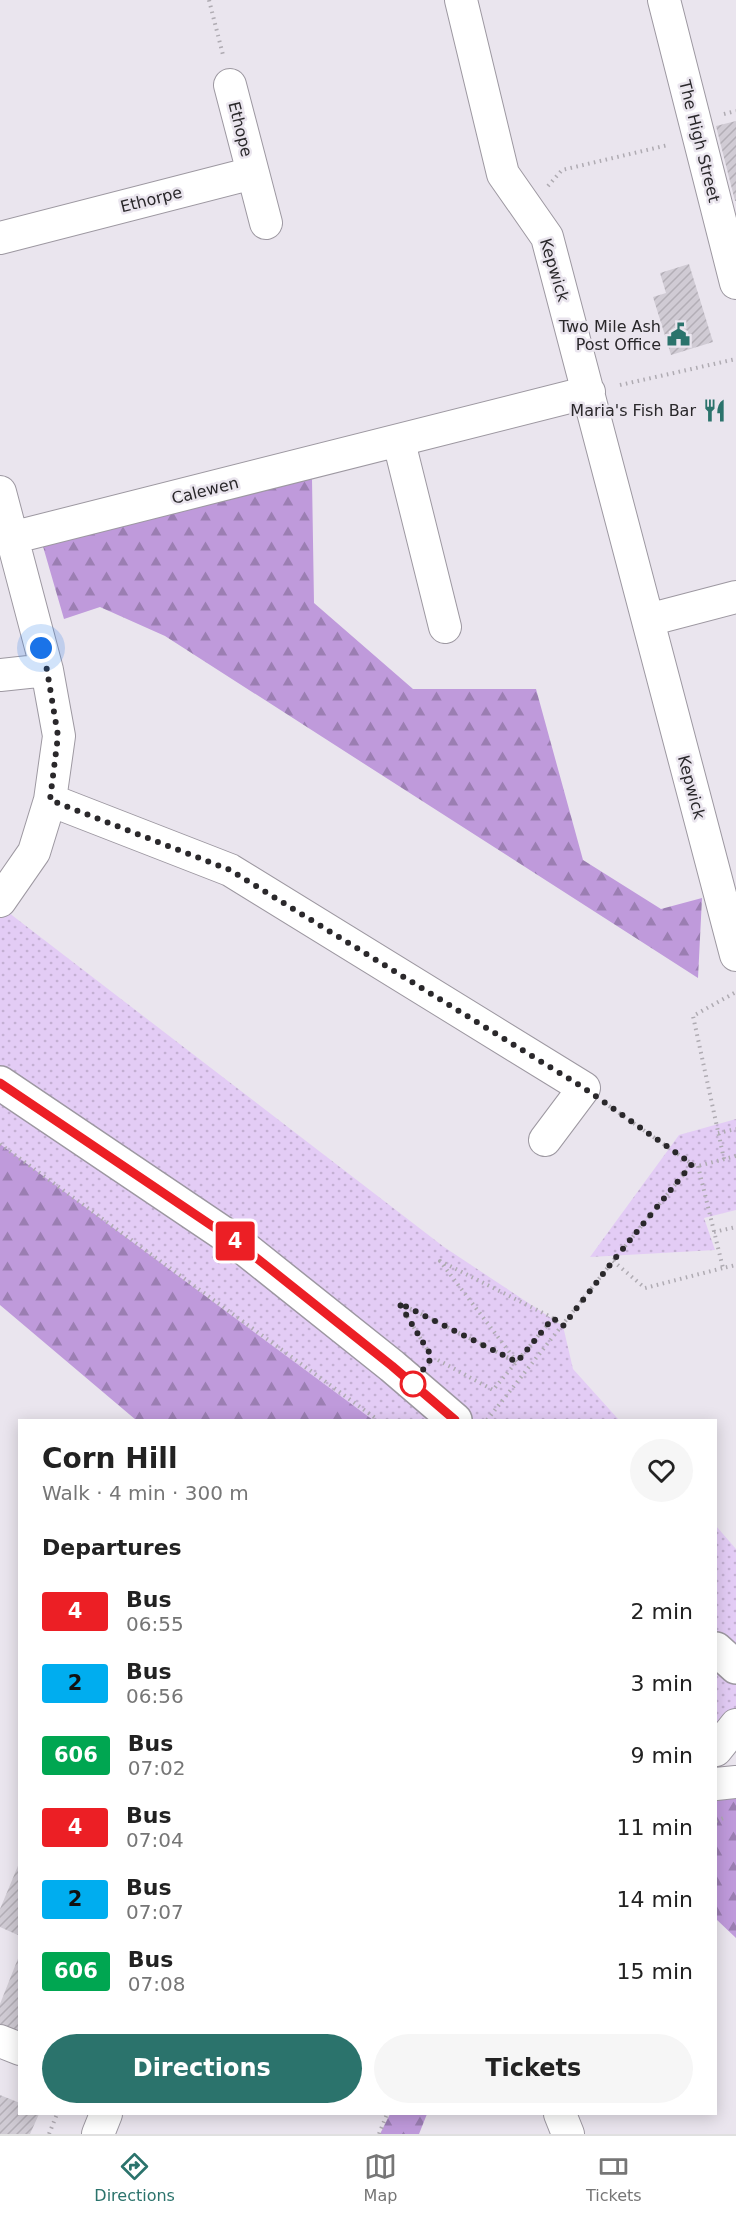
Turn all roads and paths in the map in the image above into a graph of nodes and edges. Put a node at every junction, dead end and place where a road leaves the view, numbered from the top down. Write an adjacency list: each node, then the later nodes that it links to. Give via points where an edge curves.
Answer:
1 (209, 0): 4 (path)
2 (461, 0): 7 (street, Kepwick, via 503,174)
3 (664, 0): 5 (street, The High Street)
4 (230, 85): 6 (street, Ethope)
5 (698, 137): 7 (path, via 562,170); 10 (street, The High Street)
6 (253, 173): 8 (street); 9 (street, Ethorpe)
7 (527, 209): 12 (street, Kepwick, via 547,237)
8 (266, 223)
9 (0, 238)
10 (736, 282)
11 (736, 359): 12 (path)
12 (590, 392): 13 (street, Calewen); 17 (street, Kepwick)
13 (399, 442): 15 (street, Calewen); 18 (street)
14 (0, 492): 15 (street)
15 (11, 538): 19 (street)
16 (736, 597): 17 (street)
17 (648, 620): 23 (street, Kepwick)
18 (445, 627)
19 (47, 670): 20 (street); 21 (street, via 58,736)
20 (0, 675)
21 (50, 800): 22 (street, via 34,852); 26 (street, via 230,870)
22 (0, 901)
23 (736, 955)
24 (736, 992): 28 (path, via 693,1016)
25 (0, 1083): 44 (street, via 239,1244)
26 (584, 1088): 29 (street); 33 (path)
27 (736, 1129): 28 (path)
28 (718, 1133): 32 (path)
29 (545, 1140)
30 (0, 1144): 43 (path)
31 (736, 1156): 32 (path)
32 (724, 1159): 34 (path)
33 (692, 1164): 34 (path); 37 (path)
34 (698, 1166): 36 (path)
35 (736, 1227): 36 (path)
36 (714, 1232): 39 (path)
37 (613, 1261): 39 (path, via 645,1288); 41 (path)
38 (736, 1264): 39 (path)
39 (723, 1268)
40 (553, 1318): 41 (path); 42 (path); 42 (path, via 440,1261)
41 (563, 1326): 45 (path)
42 (517, 1362): 42 (path, via 506,1356 399,1303 432,1357 493,1390)
43 (377, 1419)
44 (454, 1419)
45 (488, 1419)
46 (717, 1649): 47 (street)
47 (736, 1667)
48 (736, 1725): 49 (street)
49 (717, 1749)
50 (736, 1782): 51 (street)
51 (717, 1784)
52 (0, 2041): 53 (street)
53 (18, 2048)
54 (57, 2115): 58 (path)
55 (106, 2115): 59 (street)
56 (387, 2115): 60 (path)
57 (560, 2115): 61 (street)
58 (48, 2134)
59 (98, 2134)
60 (379, 2134)
61 (568, 2134)

